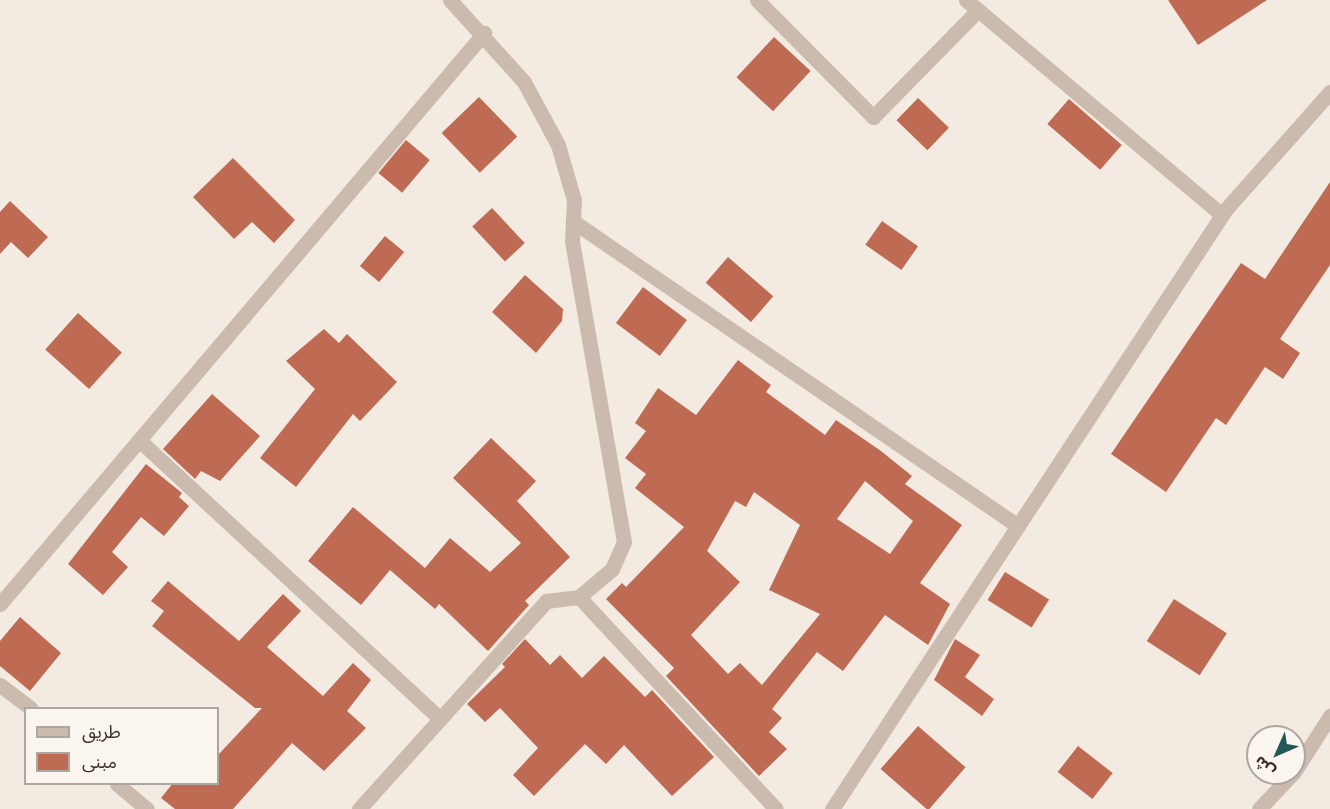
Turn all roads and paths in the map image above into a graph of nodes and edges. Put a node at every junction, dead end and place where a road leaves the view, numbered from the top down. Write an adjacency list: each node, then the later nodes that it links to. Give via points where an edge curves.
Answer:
1 (758, 0): 3 (street, via 873,117)
2 (456, 2): 4 (street)
3 (972, 5): 6 (street)
4 (484, 33): 7 (street, via 524,82 558,145 574,200); 8 (street)
5 (1330, 92): 6 (street)
6 (1222, 215): 9 (street)
7 (574, 222): 9 (street); 10 (street, via 572,241 624,542 612,568)
8 (139, 440): 11 (street); 15 (street)
9 (1018, 526): 22 (street)
10 (579, 597): 15 (street, via 546,601); 21 (street)
11 (0, 604)
12 (0, 685): 13 (street)
13 (29, 707)
14 (1330, 716): 16 (street)
15 (440, 719): 20 (street)
16 (1306, 753)
17 (119, 785): 19 (street)
18 (1281, 785): 23 (street)
19 (147, 809)
20 (359, 809)
21 (776, 809)
22 (832, 809)
23 (1258, 809)

